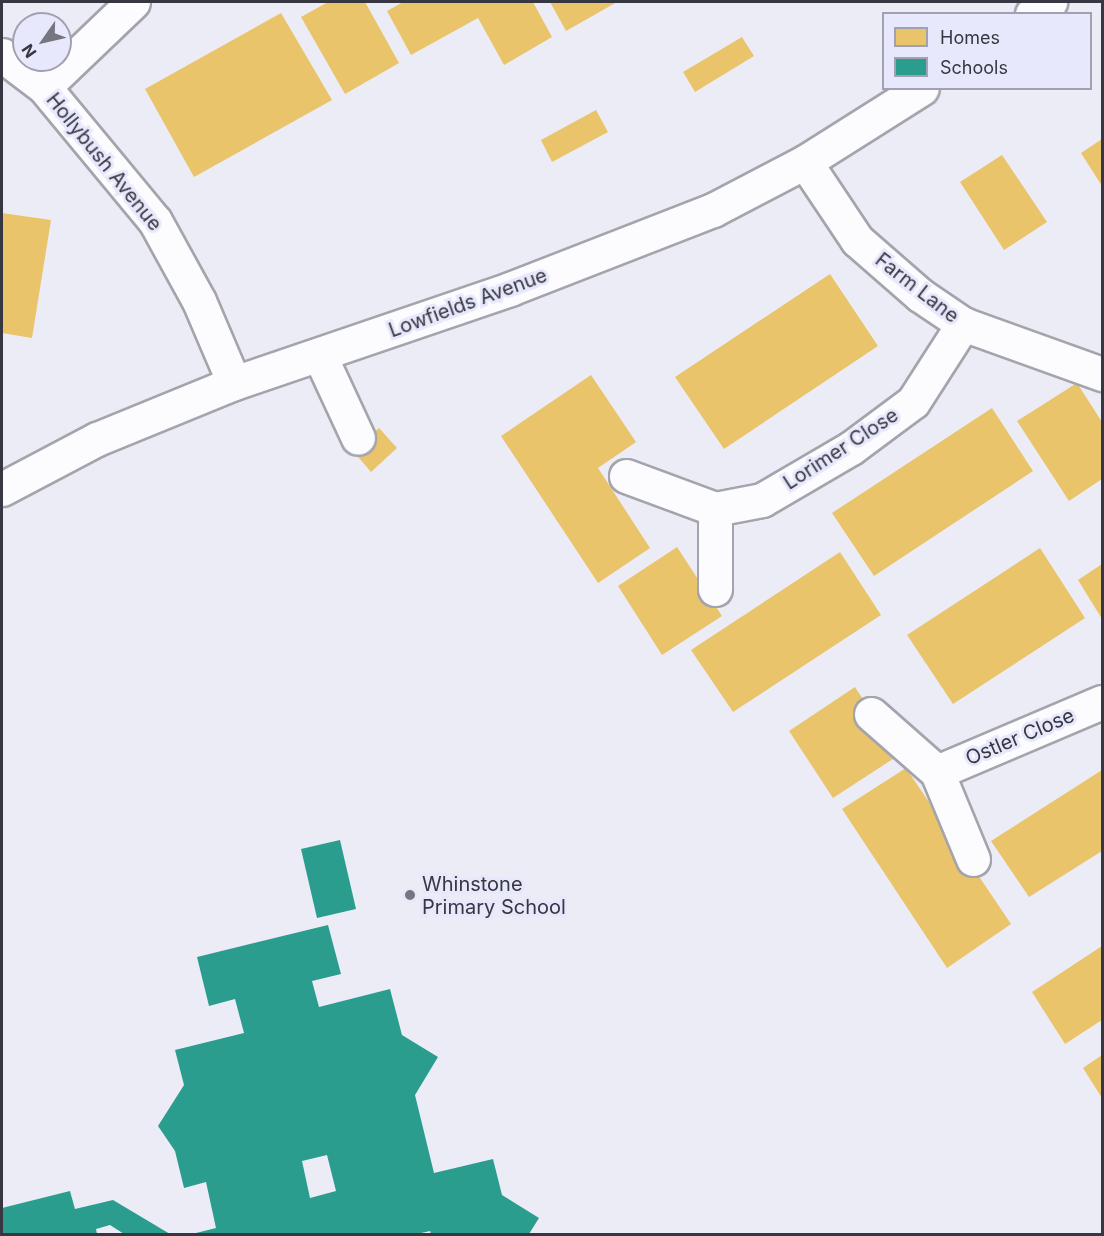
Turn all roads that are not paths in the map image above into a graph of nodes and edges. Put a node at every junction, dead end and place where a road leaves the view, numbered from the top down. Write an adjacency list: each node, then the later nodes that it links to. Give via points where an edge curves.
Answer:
1 (133, 2): 5 (street)
2 (1049, 2): 3 (street)
3 (1035, 12)
4 (2, 55): 5 (street, Hollybush Avenue)
5 (44, 87): 11 (street, Hollybush Avenue, via 155,221 199,301)
6 (919, 90): 7 (street, Lowfields Avenue)
7 (805, 162): 8 (street, Farm Lane, via 857,240 921,295); 9 (street, Lowfields Avenue, via 713,210 510,290)
8 (963, 324): 10 (street, Farm Lane); 15 (street, Lorimer Close, via 913,402 851,448 762,500)
9 (320, 356): 11 (street, Lowfields Avenue); 12 (street)
10 (1102, 374)
11 (234, 383): 14 (street, Lowfields Avenue, via 97,439)
12 (358, 438)
13 (626, 476): 15 (street)
14 (2, 489)
15 (715, 509): 16 (street)
16 (715, 589)
17 (1102, 702): 19 (street, Ostler Close)
18 (871, 714): 19 (street)
19 (937, 772): 20 (street)
20 (973, 859)

